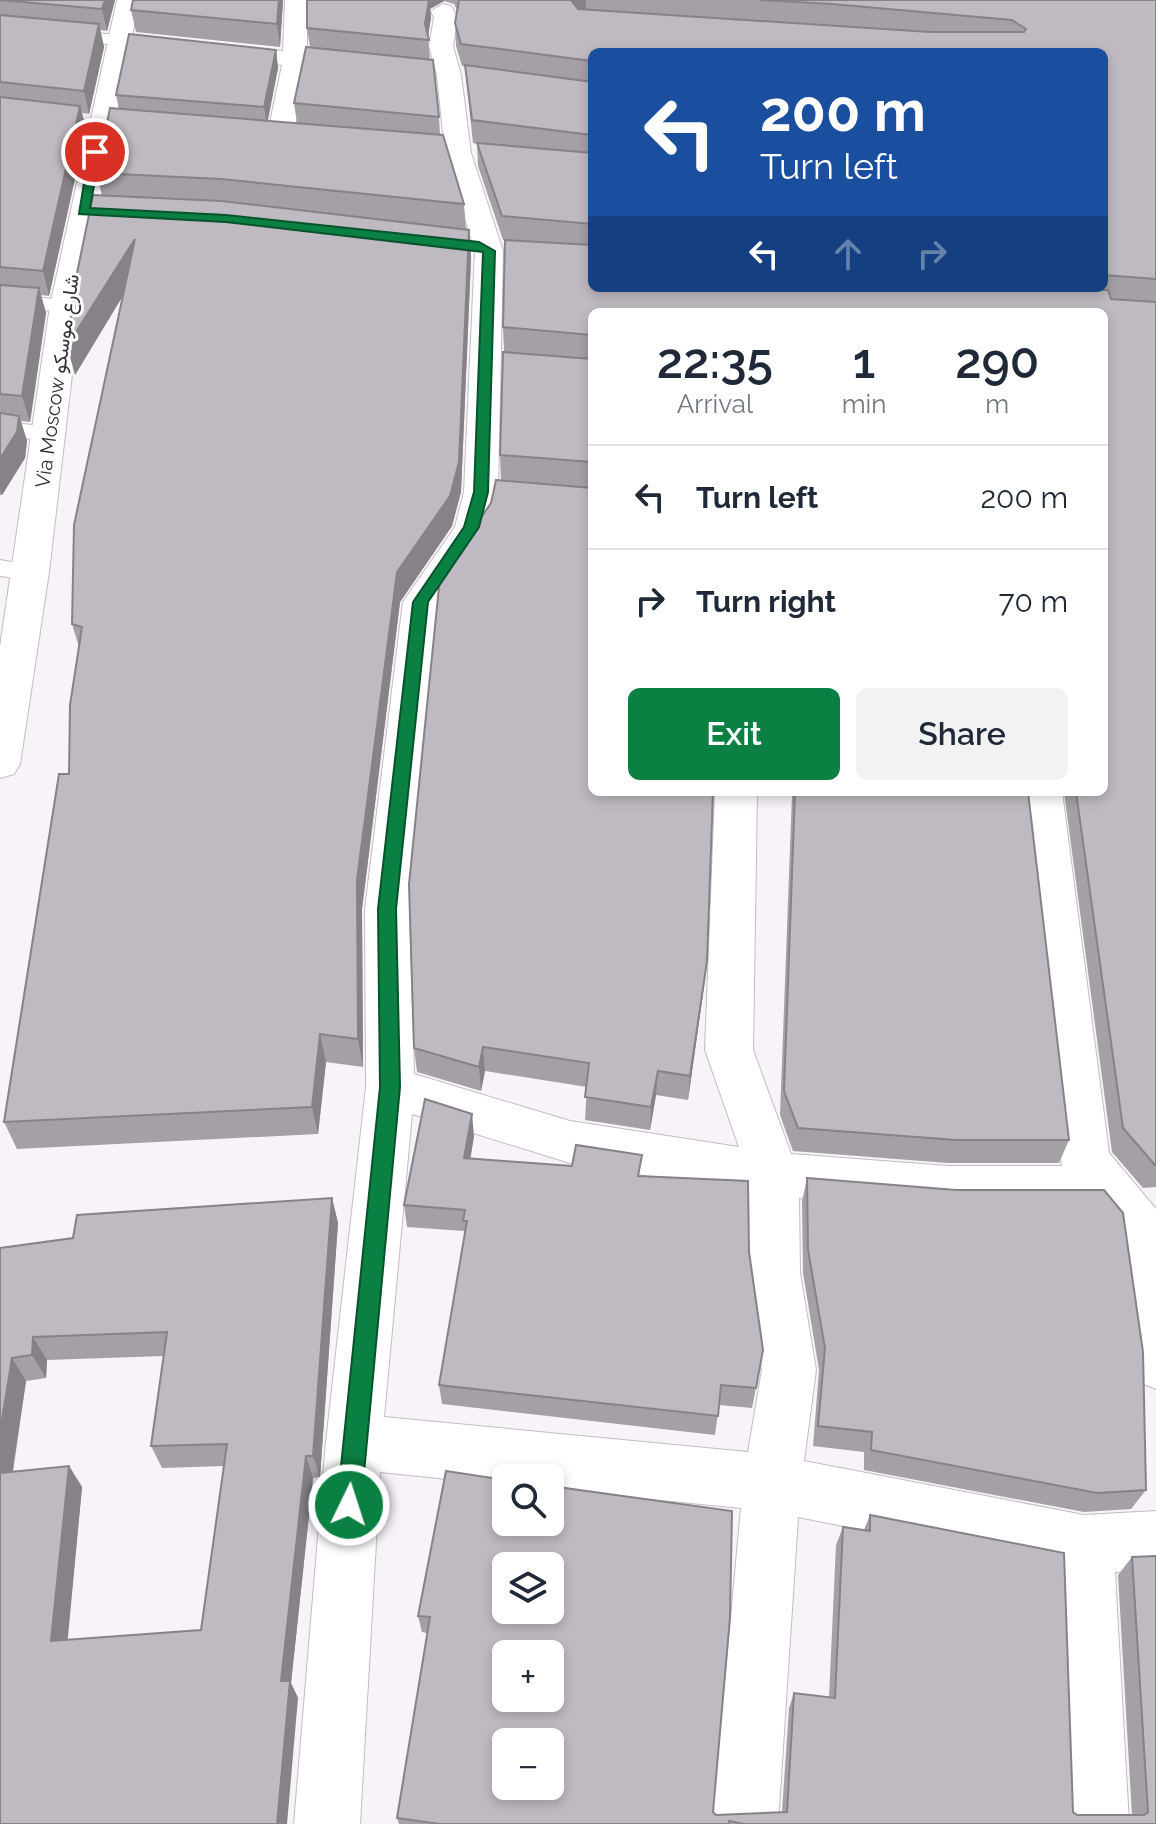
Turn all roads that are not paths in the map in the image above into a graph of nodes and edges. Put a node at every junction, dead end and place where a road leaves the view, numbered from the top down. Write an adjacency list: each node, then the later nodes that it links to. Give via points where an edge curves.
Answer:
1 (128, 0): 5 (street, Via Moscow شارع موسكو)
2 (296, 0): 7 (street)
3 (443, 11): 22 (street, via 441,46 450,75 458,153 490,249 501,365 497,494 421,602 387,909)
4 (0, 29): 5 (lane)
5 (133, 42): 12 (street, Via Moscow شارع موسكو)
6 (192, 49): 7 (street)
7 (295, 60): 8 (street); 10 (street)
8 (388, 69)
9 (250, 135): 10 (street)
10 (280, 137): 11 (street)
11 (310, 139)
12 (83, 211): 13 (street); 15 (street, Via Moscow شارع موسكو)
13 (115, 213)
14 (0, 300): 15 (lane)
15 (65, 306): 17 (street, Via Moscow شارع موسكو)
16 (0, 428): 17 (lane)
17 (48, 434): 18 (street, Via Moscow شارع موسكو)
18 (15, 570): 19 (street, Via Moscow شارع موسكو)
19 (1, 757)
20 (736, 796): 23 (street, via 729,1050)
21 (1041, 796): 24 (street, via 1085,1161)
22 (390, 1087): 23 (street, via 570,1142); 26 (street)
23 (773, 1174): 24 (street, via 948,1188); 27 (street, via 774,1273 789,1370)
24 (1107, 1188): 25 (street, via 1139,1227)
25 (1156, 1363)
26 (354, 1442): 27 (street); 30 (street)
27 (772, 1483): 29 (street); 31 (street)
28 (1156, 1540): 29 (street)
29 (1084, 1544): 32 (street)
30 (327, 1824)
31 (745, 1824)
32 (1096, 1824)

